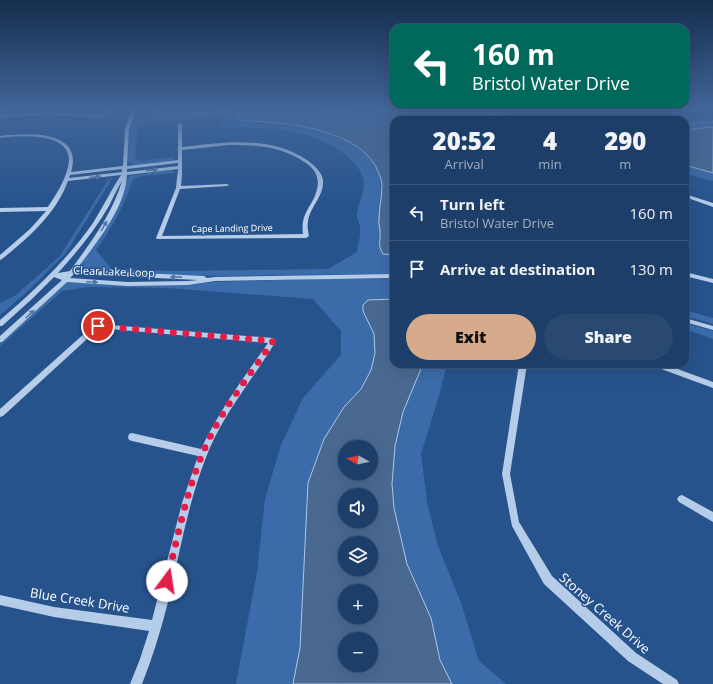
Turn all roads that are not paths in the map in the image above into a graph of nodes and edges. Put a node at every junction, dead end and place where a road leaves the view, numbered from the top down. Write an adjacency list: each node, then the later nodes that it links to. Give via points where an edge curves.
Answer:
1 (56, 141): 9 (street, via 62,143 71,155)
2 (126, 141): 6 (street)
3 (179, 141): 4 (street)
4 (179, 149): 5 (street); 12 (street, Cape Landing Drive, via 234,143 286,150 302,157 315,169 321,180 319,192 303,226 306,236 159,238)
5 (180, 161): 6 (street); 7 (street)
6 (124, 167): 8 (street); 9 (street)
7 (180, 167): 8 (street, one-way to 7); 12 (street)
8 (124, 173): 10 (street, one-way to 8); 18 (street, one-way to 8, via 103,229 118,201); 19 (street, via 106,206)
9 (68, 174): 10 (street)
10 (66, 180): 15 (street)
11 (227, 185): 12 (street)
12 (178, 188)
13 (689, 196): 14 (street)
14 (713, 205)
15 (50, 209): 16 (street); 17 (street, via 19,243)
16 (0, 210)
17 (0, 258)
18 (72, 272): 19 (street, Clear Lake Loop); 22 (street); 23 (street, Clear Lake Loop, one-way to 18)
19 (55, 275): 22 (street, Clear Lake Loop); 26 (street)
20 (689, 275): 24 (street)
21 (390, 276): 23 (street, Clear Lake Loop)
22 (66, 280): 23 (street, Clear Lake Loop, one-way to 23, via 136,284); 28 (street, one-way to 22)
23 (215, 280)
24 (713, 281)
25 (689, 321): 27 (street)
26 (0, 324)
27 (713, 328)
28 (0, 340)
29 (523, 368): 40 (street, Stoney Creek Drive, via 506,474 515,523 548,580 632,657)
30 (667, 368): 31 (street)
31 (713, 385)
32 (0, 414): 34 (street, via 98,326 273,341 218,422)
33 (132, 437): 34 (street)
34 (203, 453): 38 (street, via 194,476)
35 (682, 499): 36 (street)
36 (713, 517)
37 (0, 600): 38 (street, Blue Creek Drive, via 54,612)
38 (156, 626): 39 (street)
39 (136, 684)
40 (673, 684)

